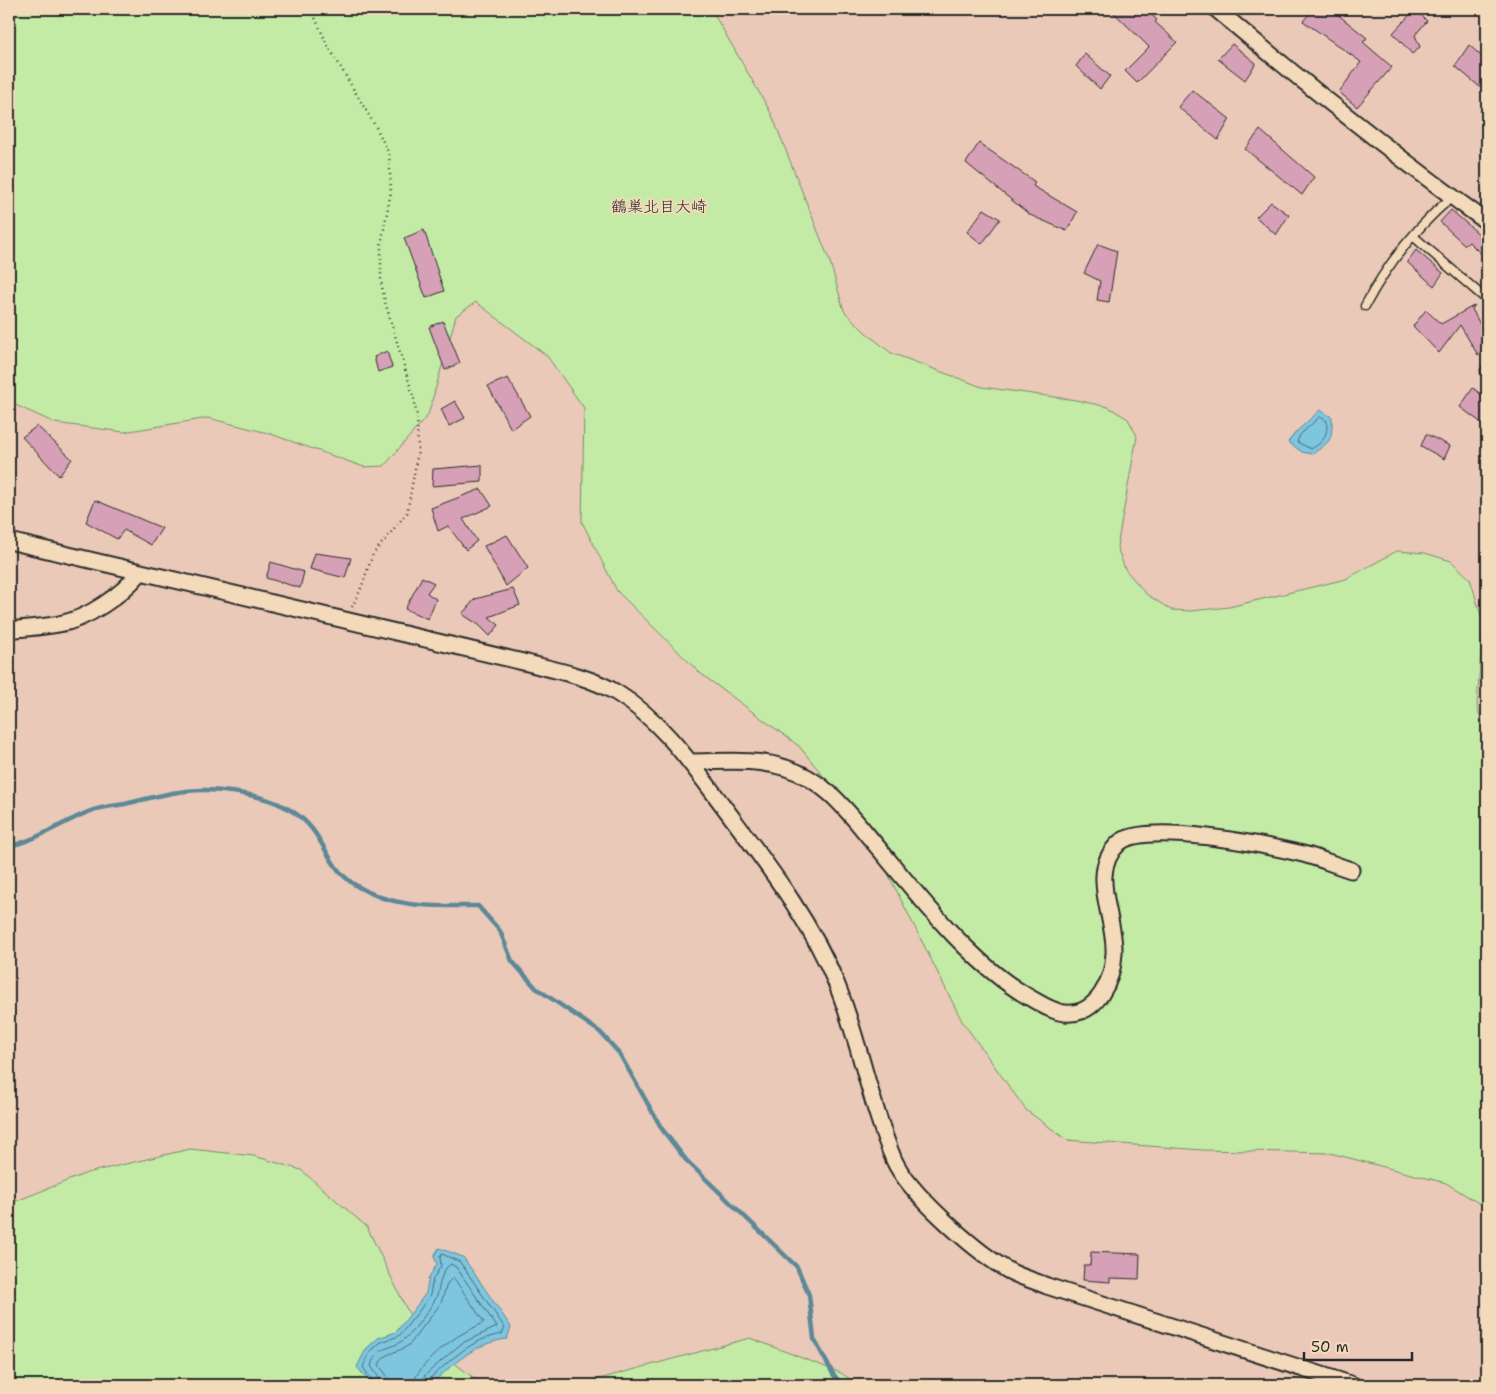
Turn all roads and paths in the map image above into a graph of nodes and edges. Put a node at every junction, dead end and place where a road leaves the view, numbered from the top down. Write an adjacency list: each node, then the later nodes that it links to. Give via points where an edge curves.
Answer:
1 (312, 9): 10 (path, via 327,44 389,154 390,192 381,245 381,281 417,417 418,452 407,513 373,554)
2 (1216, 9): 3 (street, via 1310,88)
3 (1452, 197): 4 (street); 5 (lane, via 1424,221)
4 (1487, 222)
5 (1413, 236): 6 (lane); 7 (lane, via 1381,277)
6 (1487, 300)
7 (1365, 306)
8 (9, 541): 9 (street)
9 (140, 573): 10 (street); 11 (street, via 131,584 82,617 60,624)
10 (346, 620): 12 (street, via 594,682 617,693 651,718)
11 (9, 630)
12 (690, 762): 13 (street, via 761,763 786,768 829,790 931,911 996,976 1040,1004 1064,1013 1085,1011 1097,1001 1107,982 1114,952 1104,872 1108,855 1120,842 1132,836 1206,836 1304,854); 14 (street, via 783,885 814,937 849,1016 895,1163 910,1184 972,1246 1005,1269 1048,1286)
13 (1351, 870)
14 (1353, 1385)

